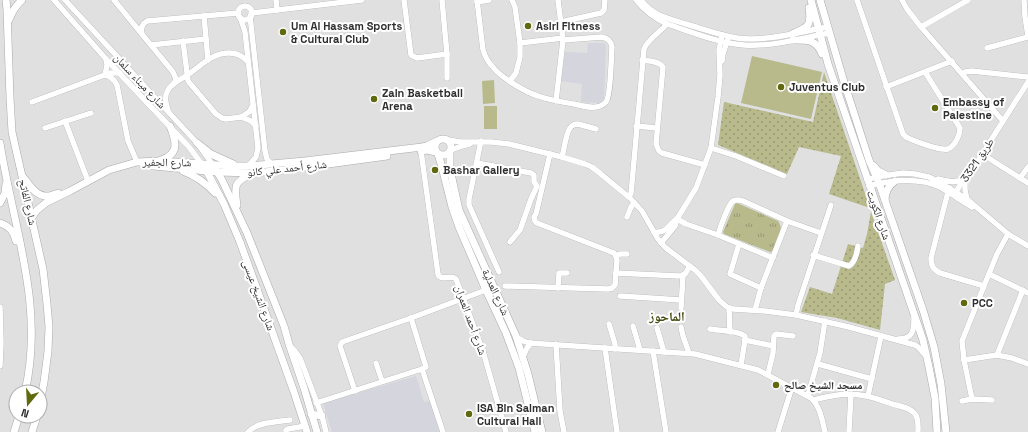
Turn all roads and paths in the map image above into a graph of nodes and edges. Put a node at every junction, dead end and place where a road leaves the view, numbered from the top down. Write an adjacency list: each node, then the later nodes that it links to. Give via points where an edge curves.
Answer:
1 (6, 0): 30 (main road, شارع الفاتح)
2 (22, 0): 30 (main road, via 12,13)
3 (54, 0): 46 (street, شارع ميناء سلمان)
4 (64, 0): 68 (street, شارع ميناء سلمان)
5 (114, 0): 34 (street)
6 (240, 0): 24 (street)
7 (276, 0): 25 (street)
8 (362, 0): 25 (street)
9 (404, 0): 45 (street, via 411,55 417,58)
10 (442, 0): 45 (street)
11 (489, 0): 23 (street)
12 (512, 0): 42 (street)
13 (558, 0): 28 (street)
14 (605, 0): 28 (street, via 601,13)
15 (636, 0): 29 (street, via 646,12)
16 (641, 0): 37 (street, via 649,9 665,18)
17 (810, 0): 33 (main road, شارع الكويت); 36 (main road, via 809,24)
18 (820, 0): 32 (main road, شارع الكويت)
19 (856, 0): 63 (street)
20 (902, 0): 31 (street)
21 (968, 0): 31 (street)
22 (1024, 0): 35 (street)
23 (477, 1): 60 (street, via 485,57 492,67)
24 (242, 9): 26 (street, via 250,10); 26 (street, via 246,19); 27 (street); 50 (street)
25 (277, 10): 26 (street)
26 (251, 15): 95 (street, via 265,151)
27 (204, 16): 34 (street, via 147,21 141,27); 38 (street)
28 (561, 22): 39 (street)
29 (667, 24): 37 (street); 48 (street, via 645,45)
30 (8, 26): 105 (main road, شارع الفاتح, via 10,115)
31 (921, 27): 49 (street)
32 (828, 30): 33 (street); 91 (main road, شارع الكويت)
33 (820, 31): 36 (street); 51 (main road, شارع الكويت)
34 (142, 34): 43 (street)
35 (1028, 36): 44 (street)
36 (793, 37): 40 (street); 51 (main road, via 814,43)
37 (721, 38): 40 (street); 56 (street)
38 (206, 39): 41 (street); 47 (street)
39 (563, 39): 42 (street); 64 (street); 64 (street, via 608,39 612,47 609,94 606,103 598,107)
40 (728, 39): 56 (street)
41 (183, 41): 43 (street); 57 (street)
42 (520, 43): 60 (street, via 517,70)
43 (151, 45): 62 (street, via 175,76)
44 (987, 48)
45 (447, 54): 59 (street)
46 (106, 59): 53 (street, شارع ميناء سلمان); 55 (street)
47 (208, 60): 50 (street, via 220,54 232,53 242,56); 57 (street)
48 (642, 60): 74 (street); 76 (street, via 663,67)
49 (952, 61): 52 (street); 54 (street)
50 (248, 62): 66 (street)
51 (828, 64): 115 (main road, شارع الكويت)
52 (925, 72): 63 (street); 63 (street, via 960,128 959,136 950,148 941,149 906,137)
53 (120, 73): 55 (street); 72 (street, شارع ميناء سلمان)
54 (962, 74): 58 (street, via 972,71); 71 (street)
55 (105, 75): 65 (street); 92 (street, via 115,82 128,141)
56 (720, 75): 83 (street)
57 (187, 76): 62 (street); 69 (street, via 188,81 216,114 226,119)
58 (1028, 77)
59 (447, 78)
60 (510, 81): 64 (street, via 534,95)
61 (1028, 82): 71 (street, طريق 3321)
62 (174, 84): 68 (street, via 165,97 166,105)
63 (886, 87)
64 (556, 101)
65 (32, 102)
66 (253, 104): 69 (street, via 249,112); 73 (street)
67 (91, 113): 70 (street)
68 (173, 117): 82 (street, شارع ميناء سلمان)
69 (241, 117): 73 (street)
70 (65, 121): 75 (street); 112 (street)
71 (1003, 121): 87 (street, طريق 3321)
72 (170, 126): 90 (main road, via 175,147 169,157); 93 (street, شارع ميناء سلمان)
73 (256, 126): 99 (street, via 258,151 255,160)
74 (636, 126): 76 (street); 120 (street)
75 (45, 128)
76 (657, 128): 98 (street, via 658,151)
77 (596, 129): 89 (street, via 578,124 571,126)
78 (448, 140): 79 (main road); 80 (street); 85 (main road, via 451,145)
79 (437, 141): 86 (main road); 96 (main road, شارع أحمد علي كانو, via 427,146)
80 (481, 141): 85 (street); 88 (street, via 509,144); 97 (street)
81 (0, 143): 109 (main road, شارع الفاتح)
82 (197, 143): 94 (street, شارع ميناء سلمان); 99 (main road, via 216,157)
83 (711, 148): 98 (street); 107 (street)
84 (421, 151): 86 (main road, شارع أحمد علي كانو); 96 (main road, شارع أحمد علي كانو); 161 (street, شارع أحمد العمران, via 438,276 454,277)
85 (450, 151): 86 (main road, via 442,156); 177 (main road, شارع العدلية, via 449,164 459,210)
86 (437, 153): 158 (main road, شارع العدلية, via 459,227)
87 (982, 154): 110 (street); 114 (street, طريق 3321)
88 (552, 155): 89 (street); 117 (street, via 553,160)
89 (562, 157): 120 (street, via 592,168)
90 (160, 160): 92 (main road, شارع الجفير); 93 (main road, شارع الجفير)
91 (869, 160): 106 (main road, via 878,172); 111 (main road, شارع الكويت)
92 (137, 162): 101 (main road, شارع أحمد علي كانو); 112 (main road, شارع الجفير, via 109,170)
93 (202, 163): 94 (main road, شارع أحمد علي كانو); 102 (main road, شارع الشيخ عيسى)
94 (213, 164): 99 (main road, شارع أحمد علي كانو); 103 (main road, شارع الشيخ عيسى)
95 (270, 164): 96 (main road, شارع أحمد علي كانو); 99 (main road, شارع أحمد علي كانو)
96 (305, 164): 104 (main road, شارع أحمد علي كانو)
97 (477, 164): 117 (street, via 531,173 534,175 535,183); 149 (street, via 469,204)
98 (705, 165): 131 (street, via 696,188)
99 (244, 166)
100 (1028, 167): 110 (street)
101 (171, 168): 102 (main road, شارع أحمد علي كانو); 124 (main road, via 200,180)
102 (206, 171): 103 (main road, شارع أحمد علي كانو); 124 (main road, شارع الشيخ عيسى)
103 (218, 172): 104 (main road, شارع أحمد علي كانو); 128 (main road, شارع الشيخ عيسى)
104 (253, 173): 128 (main road, via 237,183 235,196)
105 (22, 175): 112 (main road, شارع الجفير, via 34,191 48,196); 129 (main road, شارع الفاتح)
106 (886, 175): 108 (street, via 903,173); 111 (street)
107 (784, 176)
108 (928, 177): 114 (street, via 952,182); 118 (street)
109 (7, 178): 122 (main road, via 5,193); 146 (main road, شارع الفاتح)
110 (1020, 178): 116 (street)
111 (877, 180): 113 (street); 115 (street); 126 (main road, شارع الكويت)
112 (88, 181): 129 (main road, شارع الجفير, via 44,204)
113 (895, 181): 118 (street, via 922,182); 126 (main road, via 887,191)
114 (966, 181): 119 (street, طريق 3321, via 962,182); 121 (street)
115 (868, 183): 168 (main road, شارع الكويت)
116 (1028, 183)
117 (542, 187): 139 (street, via 531,199 520,230); 145 (street, via 539,210 534,219 537,223 611,251)
118 (949, 190): 119 (street); 155 (street, via 931,258 932,266 940,273)
119 (957, 195): 121 (street); 127 (street)
120 (629, 197): 123 (street)
121 (967, 199): 127 (street)
122 (0, 203)
123 (634, 203): 130 (street); 134 (street)
124 (224, 204): 221 (main road, شارع الشيخ عيسى, via 240,242)
125 (831, 205): 135 (street)
126 (885, 205): 223 (main road, شارع الكويت, via 933,342)
127 (984, 214): 136 (street)
128 (238, 215): 183 (main road, شارع الشيخ عيسى)
129 (32, 217): 207 (main road, شارع الفاتح, via 45,280 48,315)
130 (627, 217)
131 (677, 219): 134 (street, via 665,230); 137 (street, via 689,226); 138 (street, via 675,226)
132 (787, 221): 135 (street); 137 (street, via 737,200 730,205); 147 (street)
133 (0, 223): 146 (main road, via 14,233)
134 (654, 232): 138 (street)
135 (821, 233): 144 (street)
136 (1008, 234): 142 (street); 152 (street)
137 (718, 235): 140 (street)
138 (660, 241): 148 (street, via 671,253)
139 (510, 242)
140 (739, 244): 147 (street); 157 (street, via 730,274)
141 (858, 246): 144 (street, via 851,266)
142 (1028, 246)
143 (626, 254): 145 (street)
144 (813, 255): 167 (street)
145 (616, 256): 151 (street)
146 (24, 258): 206 (main road, شارع الفاتح, via 32,321 31,355)
147 (773, 258): 157 (street)
148 (690, 266): 153 (street); 165 (street)
149 (499, 272)
150 (567, 273): 156 (street, via 560,274)
151 (616, 273): 153 (street); 156 (street, via 615,285 610,289)
152 (989, 274): 155 (street); 159 (street)
153 (683, 275): 162 (street)
154 (505, 286): 156 (street)
155 (984, 286): 195 (street, via 963,338)
156 (558, 288)
157 (762, 288): 166 (street)
158 (486, 290): 161 (street); 229 (main road, شارع العدلية, via 519,368)
159 (1026, 292): 192 (street)
160 (620, 296): 162 (street)
161 (463, 299): 169 (street); 228 (street, شارع أحمد العمران, via 483,351)
162 (681, 300): 164 (street)
163 (0, 307): 196 (street)
164 (681, 308)
165 (729, 308): 166 (street); 176 (street)
166 (756, 310): 167 (street)
167 (796, 315): 170 (street)
168 (915, 316): 180 (street, via 914,329 910,336); 194 (main road, شارع الكويت)
169 (411, 318): 202 (street, via 426,367); 209 (street, via 342,342 340,346)
170 (825, 321): 179 (street); 198 (street)
171 (609, 324): 187 (street)
172 (633, 326): 188 (street)
173 (681, 327): 191 (street)
174 (657, 328): 190 (street)
175 (710, 329): 176 (street)
176 (730, 332): 181 (street, via 743,334)
177 (516, 336): 182 (street); 193 (main road, شارع العدلية)
178 (793, 336): 185 (street, via 775,334)
179 (881, 336): 180 (street); 204 (street)
180 (894, 339): 194 (street, via 918,347)
181 (745, 340): 185 (street); 200 (street)
182 (531, 343): 184 (street); 193 (street)
183 (289, 344): 217 (street, via 300,358); 218 (main road, شارع الشيخ عيسى)
184 (556, 344): 186 (street); 231 (street, via 560,411)
185 (773, 346): 203 (street)
186 (605, 348): 187 (street); 232 (street)
187 (615, 348): 188 (street)
188 (640, 350): 189 (street)
189 (653, 351): 190 (street); 233 (street)
190 (664, 352): 191 (street)
191 (689, 353): 200 (street)
192 (997, 355): 195 (street); 199 (street)
193 (523, 357): 230 (main road, شارع العدلية)
194 (927, 357): 238 (main road, شارع الكويت, via 935,398)
195 (964, 360): 213 (street)
196 (0, 362): 201 (street)
197 (376, 363): 205 (street)
198 (818, 364): 204 (street); 211 (street)
199 (1028, 364)
200 (741, 365): 203 (street)
201 (0, 366)
202 (422, 369): 205 (street); 227 (street)
203 (768, 374): 208 (street)
204 (872, 379): 212 (street)
205 (382, 381): 209 (street)
206 (26, 384)
207 (43, 384)
208 (792, 387): 211 (street); 234 (street)
209 (355, 390): 217 (street)
210 (851, 394): 212 (street); 214 (street); 236 (street)
211 (808, 395): 214 (street)
212 (868, 396): 237 (street, via 915,413)
213 (972, 399): 215 (street); 216 (street)
214 (814, 400): 235 (street)
215 (992, 400)
216 (962, 401)
217 (316, 403): 219 (street)
218 (311, 414): 219 (main road); 225 (main road, شارع الشيخ عيسى)
219 (322, 416): 226 (street)
220 (290, 420): 224 (street, via 258,425)
221 (306, 429): 222 (street)
222 (287, 430)
223 (946, 431)
224 (248, 432)
225 (317, 432)
226 (326, 432)
227 (443, 432)
228 (506, 432)
229 (536, 432)
230 (542, 432)
231 (564, 432)
232 (617, 432)
233 (666, 432)
234 (778, 432)
235 (825, 432)
236 (849, 432)
237 (918, 432)
238 (937, 432)

